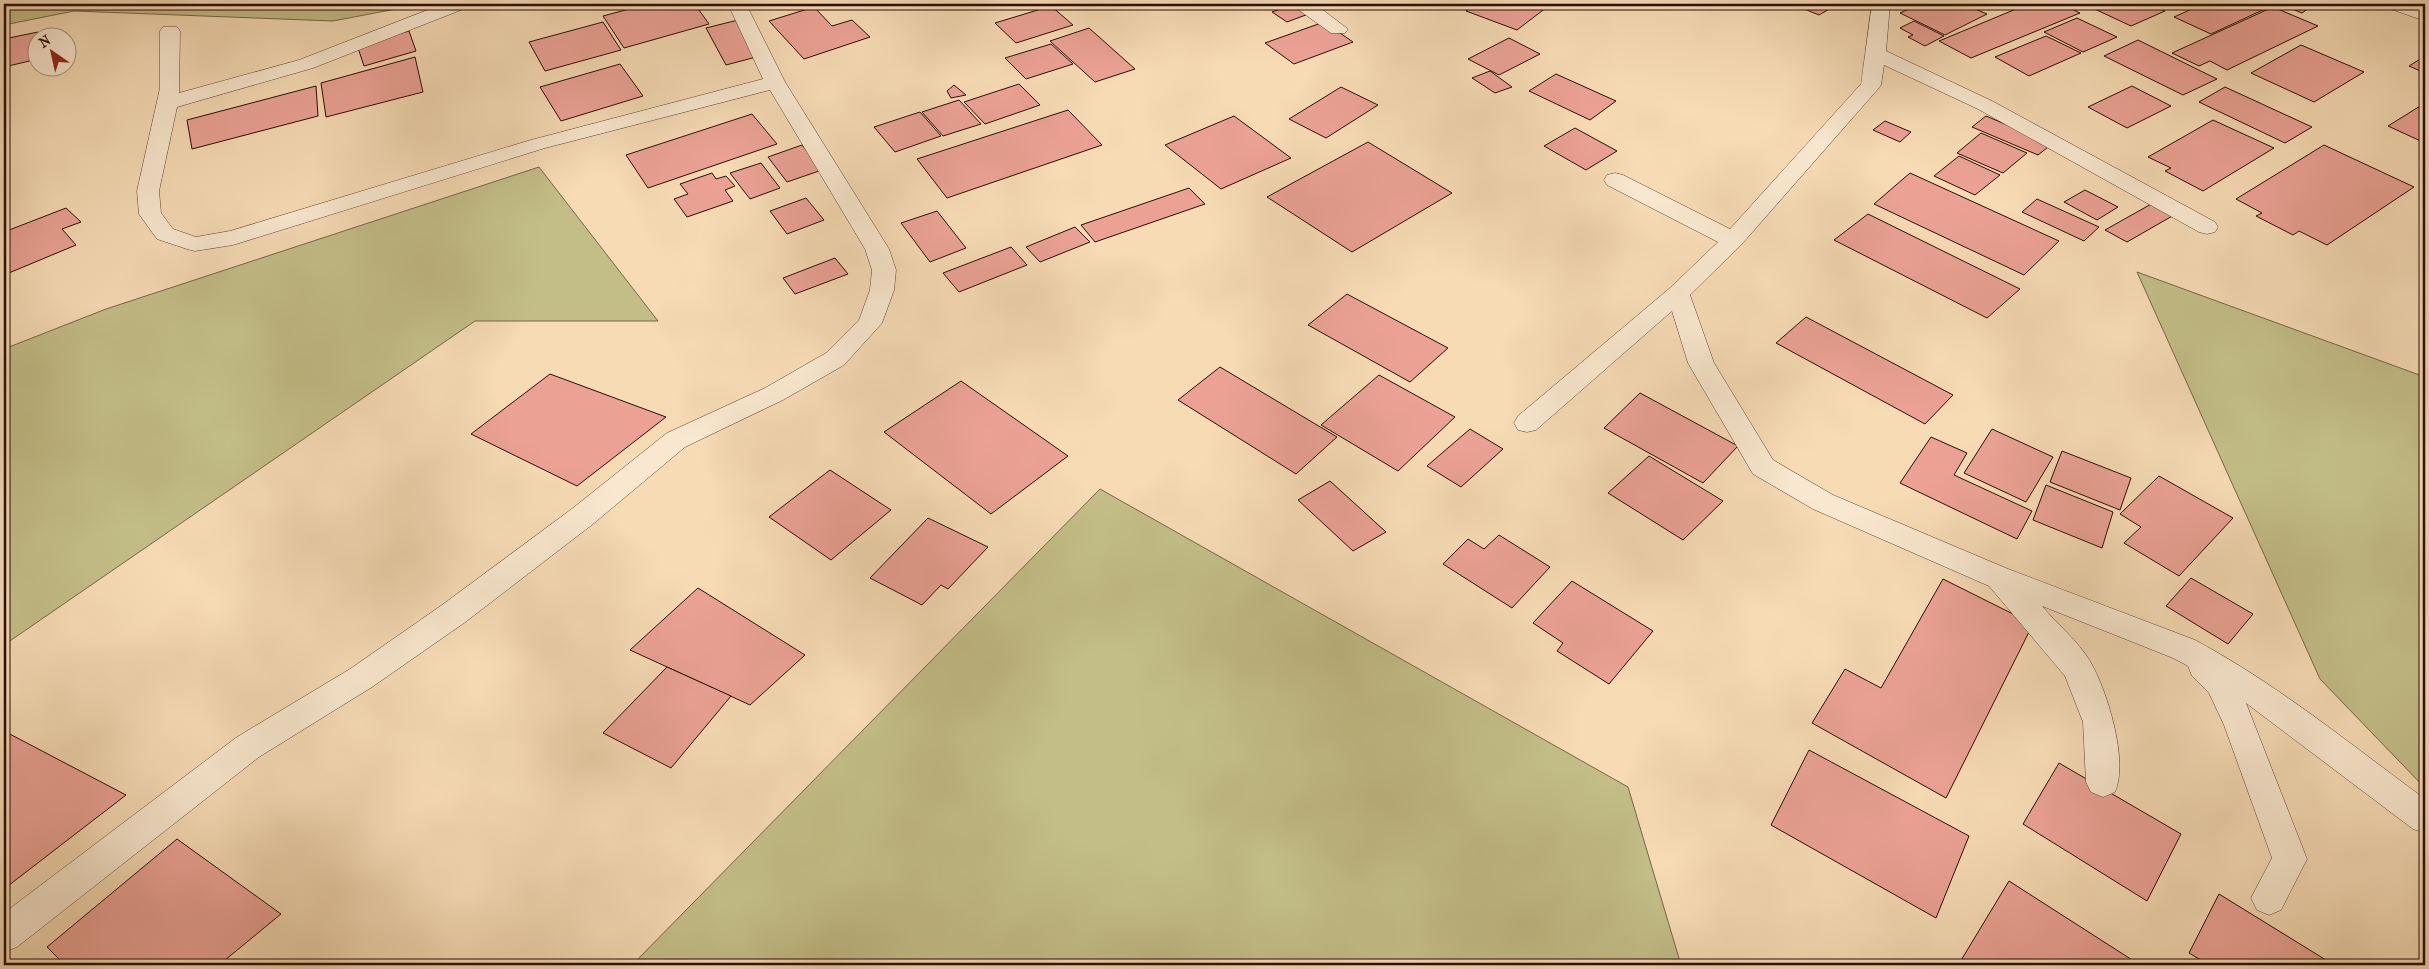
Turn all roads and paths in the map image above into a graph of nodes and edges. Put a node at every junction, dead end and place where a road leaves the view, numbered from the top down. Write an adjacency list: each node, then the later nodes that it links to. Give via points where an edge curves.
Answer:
1 (459, 4): 11 (street, via 306,64)
2 (737, 4): 10 (street)
3 (1303, 4): 7 (street)
4 (1881, 4): 9 (street)
5 (2395, 4): 6 (street)
6 (2425, 15)
7 (1338, 29)
8 (170, 31): 11 (street)
9 (1876, 54): 13 (street, via 1985,105); 14 (street, via 1870,85)
10 (775, 82): 11 (street, via 538,144 233,238 195,244 165,234 150,214 148,191); 22 (street, via 877,249 884,270 882,290 870,322 835,359 774,394 676,440 583,516 453,614 361,678 248,748)
11 (167, 103)
12 (1616, 180): 14 (street)
13 (2208, 226)
14 (1733, 240): 15 (street)
15 (1678, 293): 16 (street); 17 (street, via 1701,363 1763,466 1823,502)
16 (1527, 423)
17 (1998, 577): 18 (street); 19 (street, via 2078,669 2099,722)
18 (2184, 649): 20 (street, via 2249,688); 21 (street, via 2221,684 2240,725 2290,859)
19 (2103, 782)
20 (2425, 818)
21 (2269, 898)
22 (4, 935)

